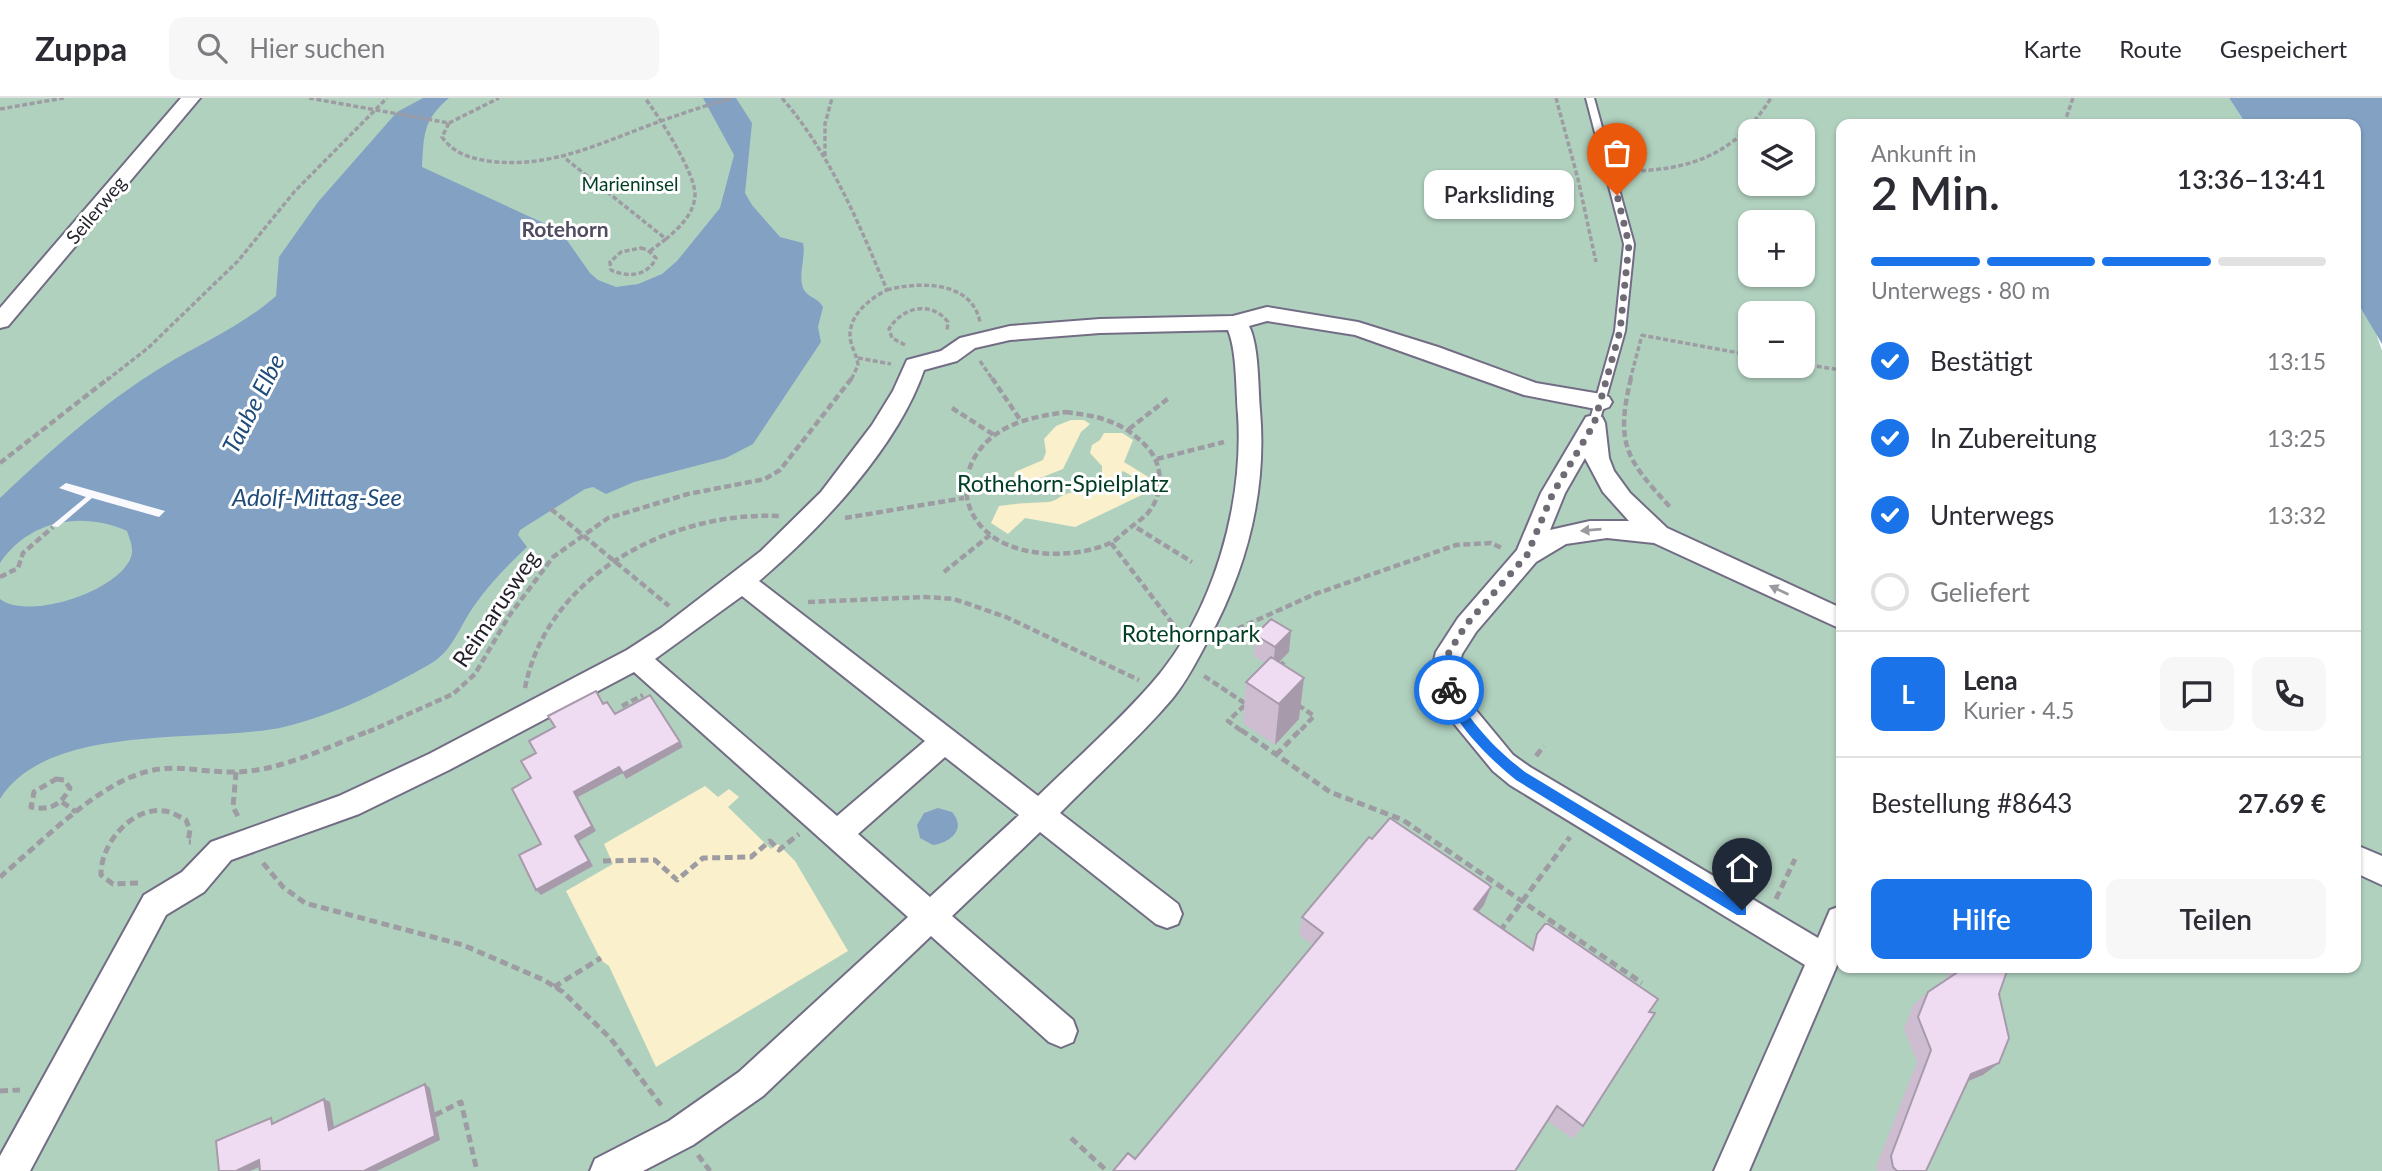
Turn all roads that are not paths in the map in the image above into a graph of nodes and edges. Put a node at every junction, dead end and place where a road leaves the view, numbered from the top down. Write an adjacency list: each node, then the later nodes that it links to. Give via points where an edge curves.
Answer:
1 (191, 98): 4 (street, Seilerweg)
2 (1590, 98): 3 (lane)
3 (1611, 170): 6 (lane, via 1629,244 1620,331)
4 (0, 321)
5 (1233, 323): 6 (street, via 1267,314 1358,329); 9 (street, via 1055,328 997,335 968,343 939,360 915,365 907,389 862,459 804,524); 13 (street, via 1240,330 1251,436 1248,489 1235,551 1218,596 1188,655 1162,691)
6 (1598, 413): 7 (street, via 1592,443 1599,466 1620,497); 8 (street, via 1553,493)
7 (1659, 535): 8 (street, one-way to 8, via 1594,528 1565,533); 10 (street, one-way to 7)
8 (1527, 555): 20 (street, via 1466,625 1449,652 1445,669 1452,701 1503,762 1585,817)
9 (742, 582): 11 (street); 12 (street)
10 (1836, 617)
11 (636, 658): 14 (street); 22 (street, via 349,805 221,851 192,883 155,905)
12 (944, 741): 13 (street); 14 (street)
13 (1040, 815): 17 (street); 18 (street)
14 (827, 826): 18 (street)
15 (2361, 860): 16 (street)
16 (2382, 871)
17 (1167, 915)
18 (932, 917): 21 (street); 23 (street, via 751,1084 681,1133)
19 (1836, 931): 20 (street)
20 (1824, 959): 24 (street)
21 (1061, 1031)
22 (11, 1171)
23 (607, 1171)
24 (1731, 1171)

